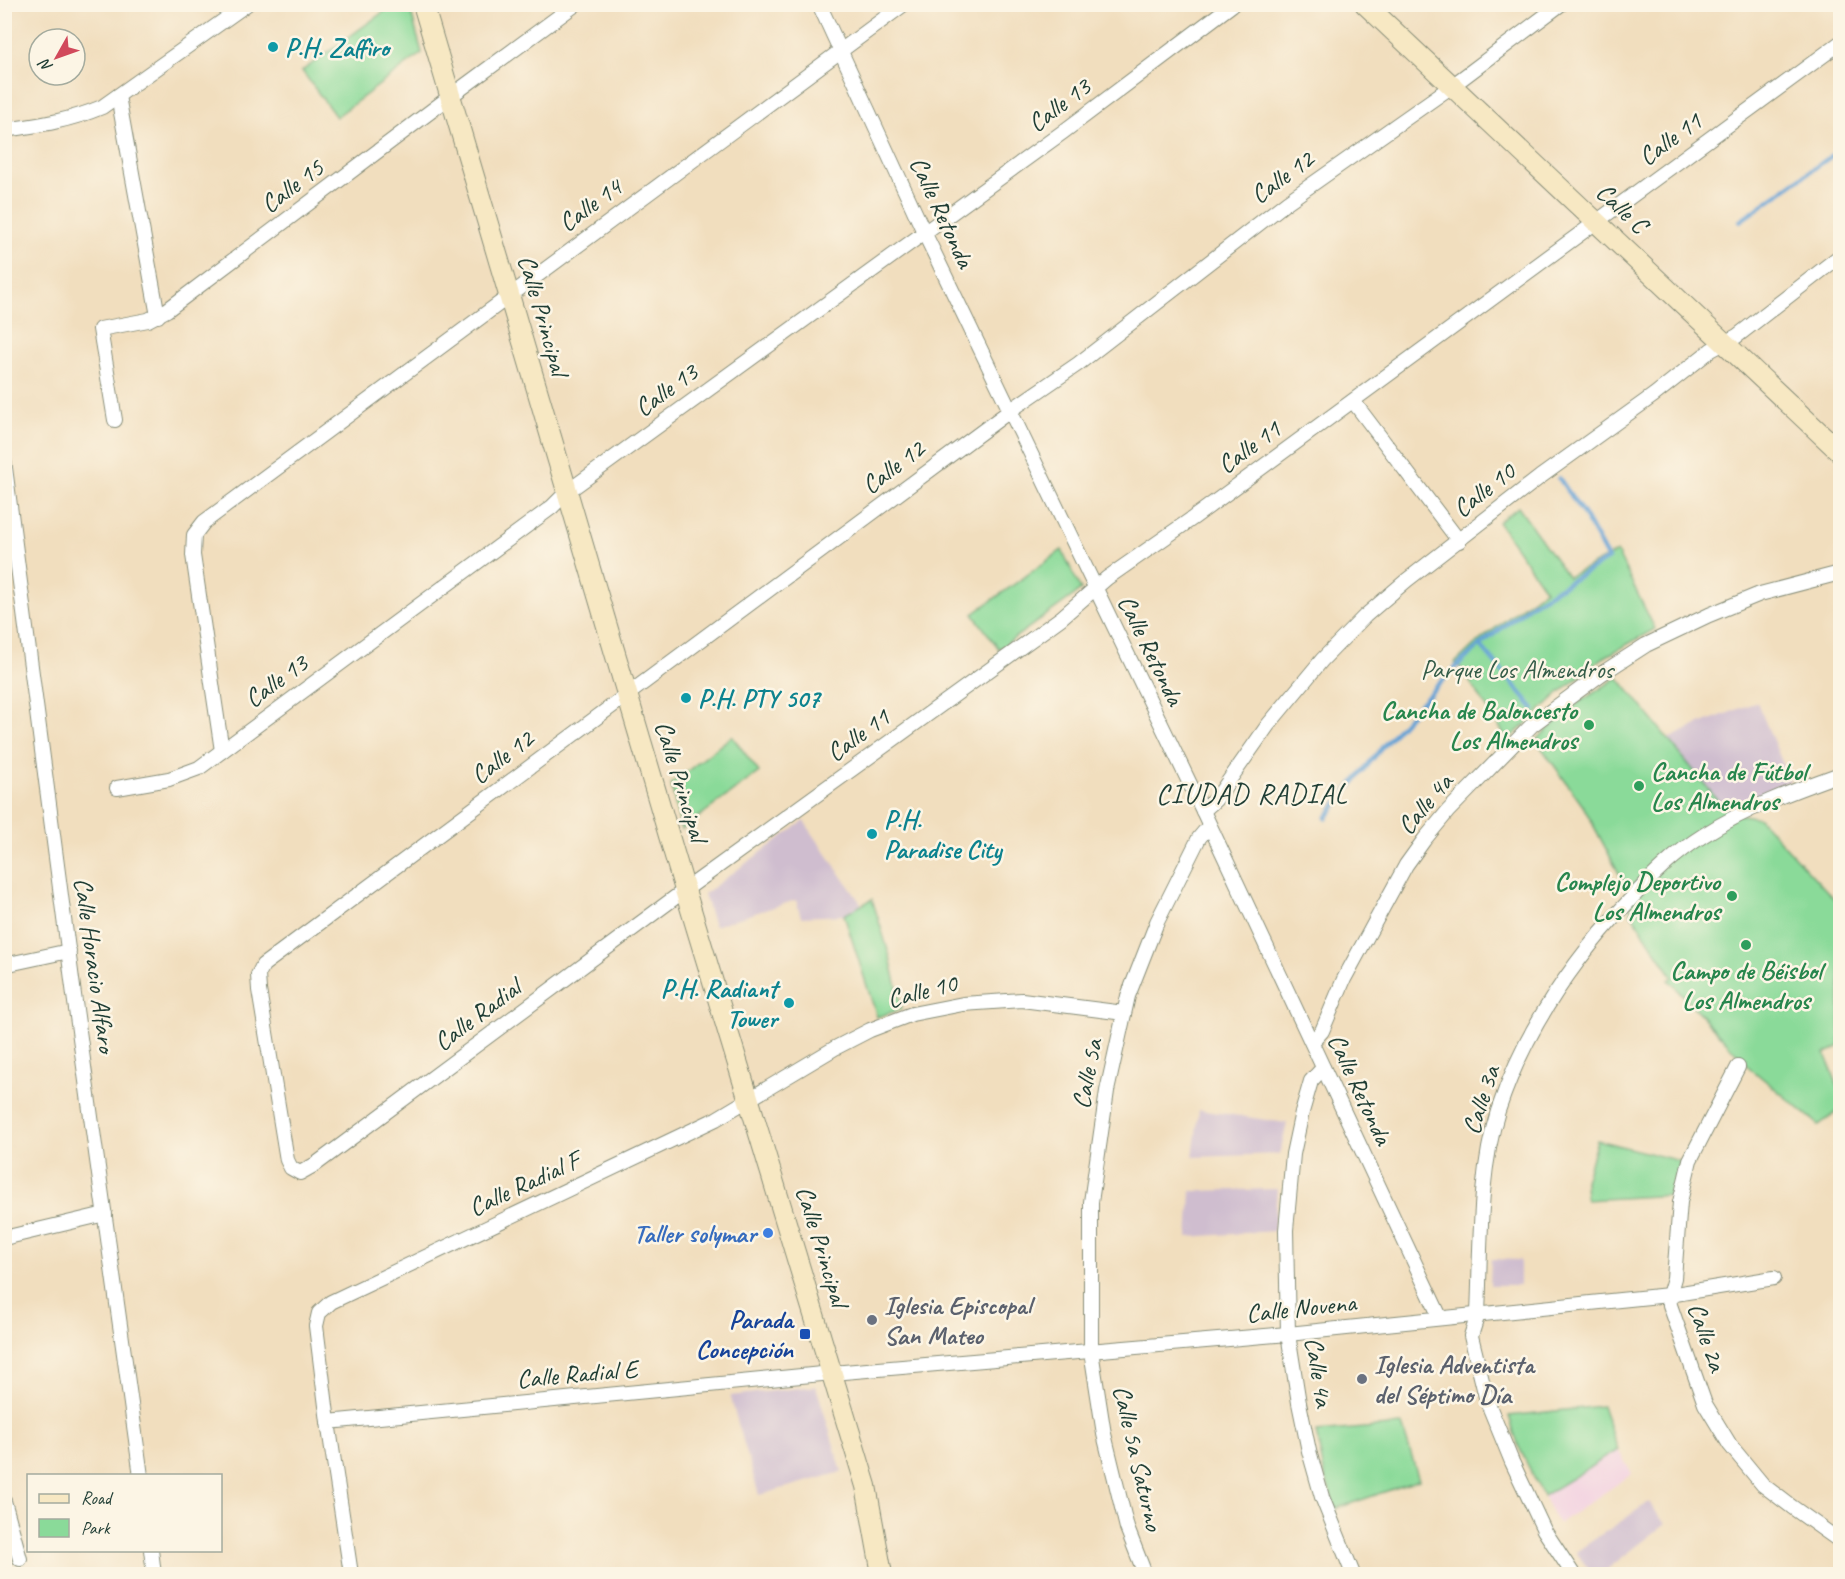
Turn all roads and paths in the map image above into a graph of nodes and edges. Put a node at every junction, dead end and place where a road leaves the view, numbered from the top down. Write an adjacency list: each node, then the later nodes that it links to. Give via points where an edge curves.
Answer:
1 (247, 4): 12 (street)
2 (423, 4): 13 (street, Calle Principal)
3 (576, 4): 13 (street, Calle 15)
4 (819, 4): 10 (street, Calle Retonda)
5 (904, 4): 10 (street, Calle 14)
6 (1233, 4): 16 (street, Calle 13)
7 (1365, 4): 11 (street, Calle C)
8 (1561, 4): 11 (street, Calle 12)
9 (1840, 43): 15 (street, Calle 11)
10 (841, 50): 16 (street, Calle Retonda); 18 (street, Calle 14)
11 (1452, 86): 15 (street, Calle C); 22 (street, Calle 12, via 1287,202 1078,364)
12 (118, 96): 14 (street, via 77,117); 19 (street)
13 (451, 96): 18 (street, Calle Principal); 19 (street, Calle 15)
14 (4, 130)
15 (1598, 221): 20 (street, Calle C); 21 (street, Calle 11)
16 (924, 232): 22 (street, Calle Retonda); 27 (street, Calle 13)
17 (1840, 256): 20 (street, Calle 10)
18 (509, 296): 27 (street, Calle Principal); 32 (street, Calle 14, via 204,522 194,535 193,555)
19 (158, 316): 23 (street, Calle 15, via 100,328)
20 (1724, 342): 24 (street, Calle C); 28 (street, Calle 10)
21 (1353, 401): 28 (street); 30 (street, Calle 11)
22 (1011, 410): 30 (street, Calle Retonda); 31 (street, Calle 12)
23 (115, 420)
24 (1840, 452)
25 (4, 460): 26 (street, Calle Horacio Alfaro)
26 (6, 479): 38 (street, Calle Horacio Alfaro)
27 (567, 492): 31 (street, Calle Principal); 32 (street, Calle 13)
28 (1459, 541): 35 (street, Calle 10, via 1365,616 1322,660)
29 (1840, 573): 41 (street, Calle 4a, via 1760,594 1646,645 1532,725 1448,812 1406,865 1344,979 1322,1031)
30 (1095, 589): 35 (street, Calle Retonda); 37 (street, Calle 11)
31 (627, 694): 37 (street, Calle Principal); 45 (street, Calle 12, via 263,965 258,975 259,990 287,1161)
32 (222, 751): 34 (street, Calle 13, via 187,774)
33 (1840, 774): 50 (street, Calle 3a, via 1736,817 1703,835 1662,866 1605,927 1551,999 1525,1047 1498,1112 1485,1172)
34 (117, 788)
35 (1203, 811): 36 (street, Calle Retonda)
36 (1209, 826): 40 (street, Calle 5a, via 1198,838 1157,922); 41 (street, Calle Retonda)
37 (685, 890): 44 (street, Calle Principal); 45 (street, Calle Radial, via 305,1172)
38 (69, 951): 39 (street); 46 (street, Calle Horacio Alfaro)
39 (4, 965)
40 (1124, 1013): 44 (street, Calle 10, via 1022,1000 963,1004 912,1014 835,1048); 53 (street, Calle 5a, via 1107,1091 1091,1202)
41 (1312, 1042): 43 (street, Calle Retonda)
42 (1738, 1067): 49 (street, Calle 2a, via 1690,1160 1680,1202)
43 (1323, 1068): 51 (street, Calle Retonda); 52 (street, Calle 4a, via 1311,1081 1293,1154 1286,1230)
44 (749, 1098): 54 (street, Calle Principal); 55 (street, Calle Radial F, via 716,1119 331,1302 320,1313 316,1326)
45 (296, 1172)
46 (105, 1214): 47 (street); 56 (street, Calle Horacio Alfaro)
47 (4, 1238)
48 (1774, 1278): 49 (street, Calle Novena)
49 (1669, 1295): 50 (street, Calle Novena); 58 (street, Calle 2a, via 1705,1404 1730,1445 1763,1485)
50 (1478, 1314): 51 (street, Calle Novena); 66 (street, Calle 3a, via 1471,1336 1487,1401 1544,1530)
51 (1440, 1317): 52 (street, Calle Novena)
52 (1288, 1334): 53 (street, Calle Novena); 65 (street, Calle 4a, via 1309,1450 1322,1497)
53 (1091, 1351): 54 (street, Calle Novena); 64 (street, Calle 5a Saturno, via 1104,1434 1127,1528)
54 (832, 1373): 55 (street, Calle Radial E); 63 (street, Calle Principal, via 866,1486)
55 (328, 1422): 62 (street)
56 (141, 1474)
57 (4, 1501): 60 (street)
58 (1840, 1541)
59 (151, 1552): 61 (street)
60 (20, 1559)
61 (154, 1575)
62 (351, 1575)
63 (882, 1575)
64 (1145, 1575)
65 (1353, 1575)
66 (1573, 1575)

